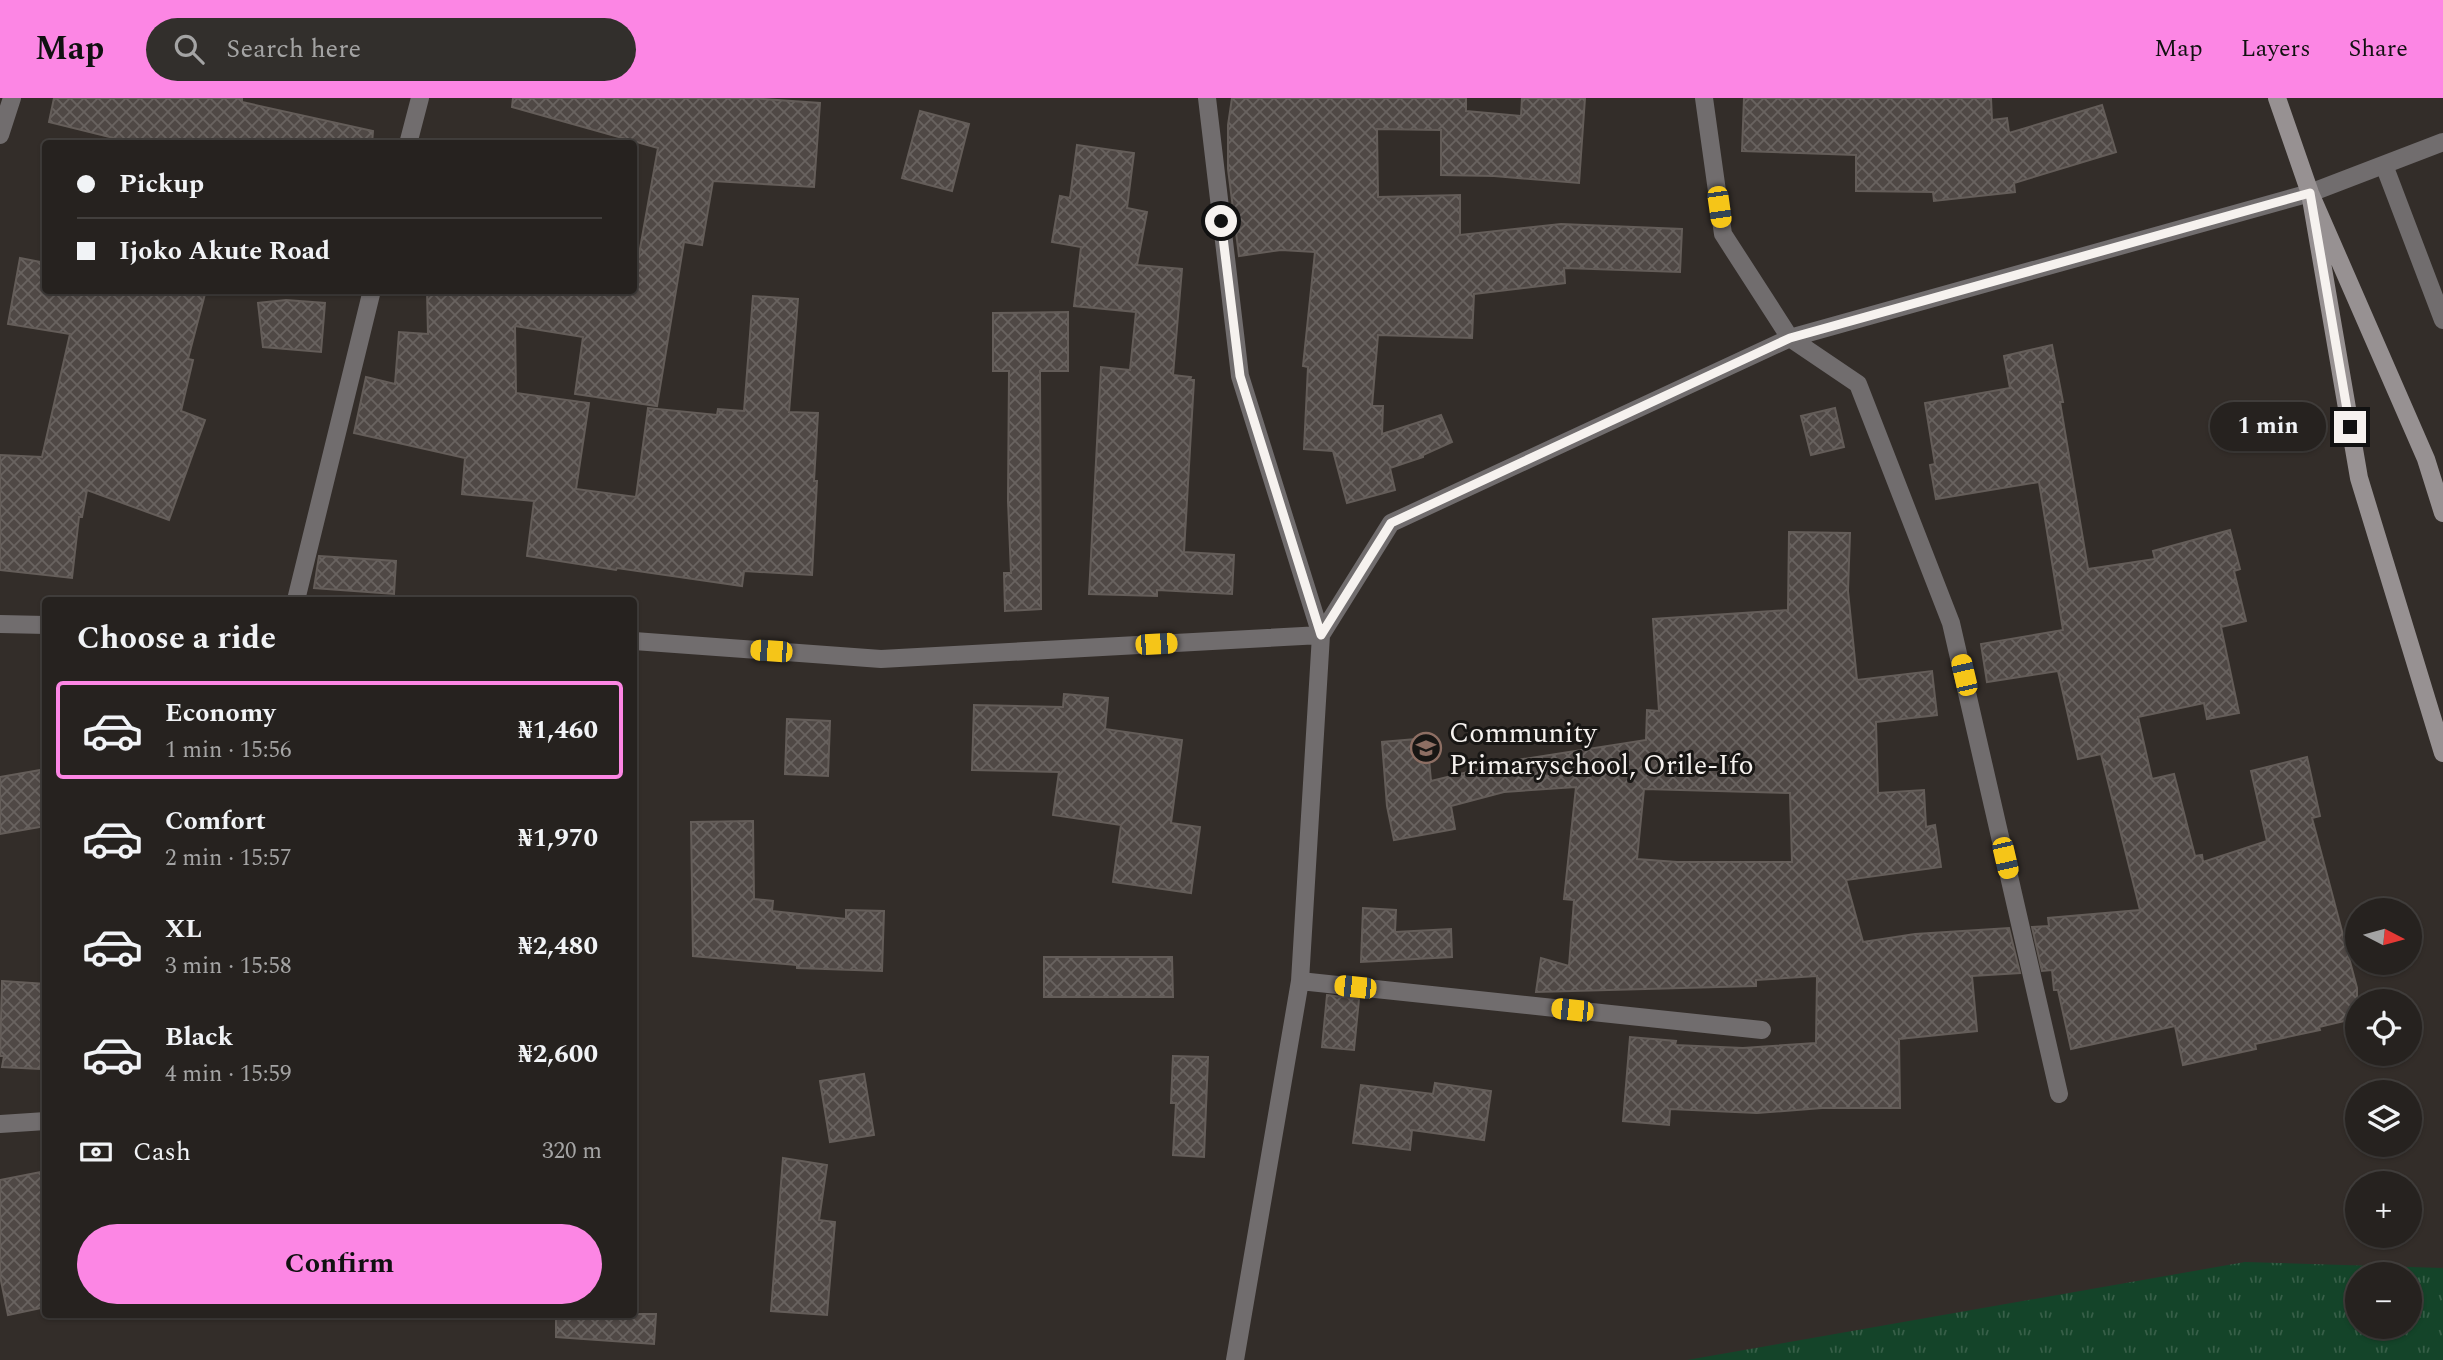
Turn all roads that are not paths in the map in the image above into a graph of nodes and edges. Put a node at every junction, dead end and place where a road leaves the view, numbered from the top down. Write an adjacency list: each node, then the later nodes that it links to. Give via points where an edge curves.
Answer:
1 (12, 98): 6 (street)
2 (420, 98): 7 (street)
3 (1206, 98): 18 (street, via 1240,376)
4 (1704, 98): 13 (street, via 1723,234)
5 (2277, 98): 10 (main road)
6 (0, 135)
7 (409, 140)
8 (2443, 142): 9 (street)
9 (2384, 164): 10 (street); 12 (street)
10 (2310, 193): 13 (street); 14 (main road, via 2426,459); 20 (main road, via 2359,478)
11 (371, 294): 15 (street)
12 (2443, 320)
13 (1790, 338): 18 (street, via 1391,523); 23 (street, via 1858,384 1951,623)
14 (2443, 513)
15 (297, 597)
16 (0, 624): 17 (street)
17 (42, 625)
18 (1321, 635): 19 (street, via 881,659); 21 (street)
19 (637, 641)
20 (2443, 753)
21 (1300, 981): 22 (street); 26 (street)
22 (1762, 1030)
23 (2059, 1094)
24 (42, 1121): 25 (street)
25 (0, 1125)
26 (1235, 1360)

